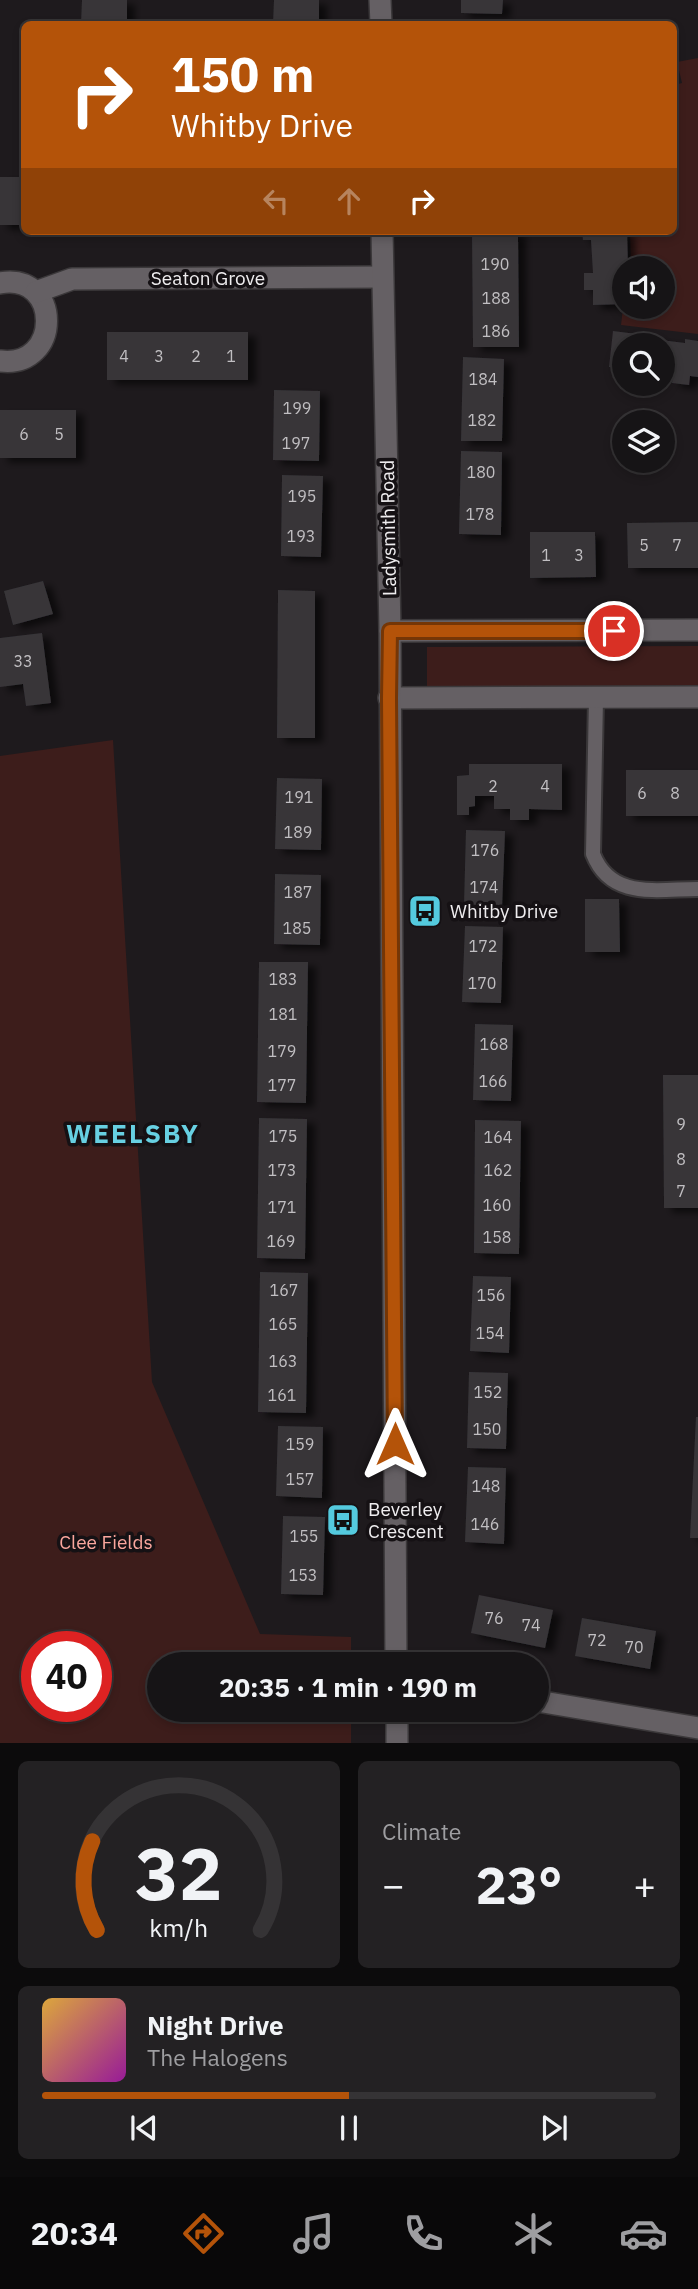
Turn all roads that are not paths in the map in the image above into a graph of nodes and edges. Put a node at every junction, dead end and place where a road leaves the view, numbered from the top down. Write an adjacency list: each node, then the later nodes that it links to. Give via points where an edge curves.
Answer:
1 (380, 0): 2 (street)
2 (380, 21)
3 (382, 235): 4 (street, Ladysmith Road)
4 (382, 277): 6 (street, Seaton Grove, via 72,279); 9 (street, Ladysmith Road)
5 (0, 283): 6 (street, via 13,281)
6 (36, 292): 7 (street, via 48,314 45,339 27,357)
7 (0, 361)
8 (698, 630): 9 (street)
9 (390, 631): 11 (street, Ladysmith Road)
10 (698, 697): 12 (street)
11 (389, 698): 12 (street); 14 (street, Ladysmith Road)
12 (596, 698): 13 (lane, via 593,854 598,868 625,887)
13 (698, 889)
14 (396, 1652)
15 (549, 1703): 17 (street)
16 (397, 1722): 18 (street)
17 (698, 1728)
18 (397, 1743)

